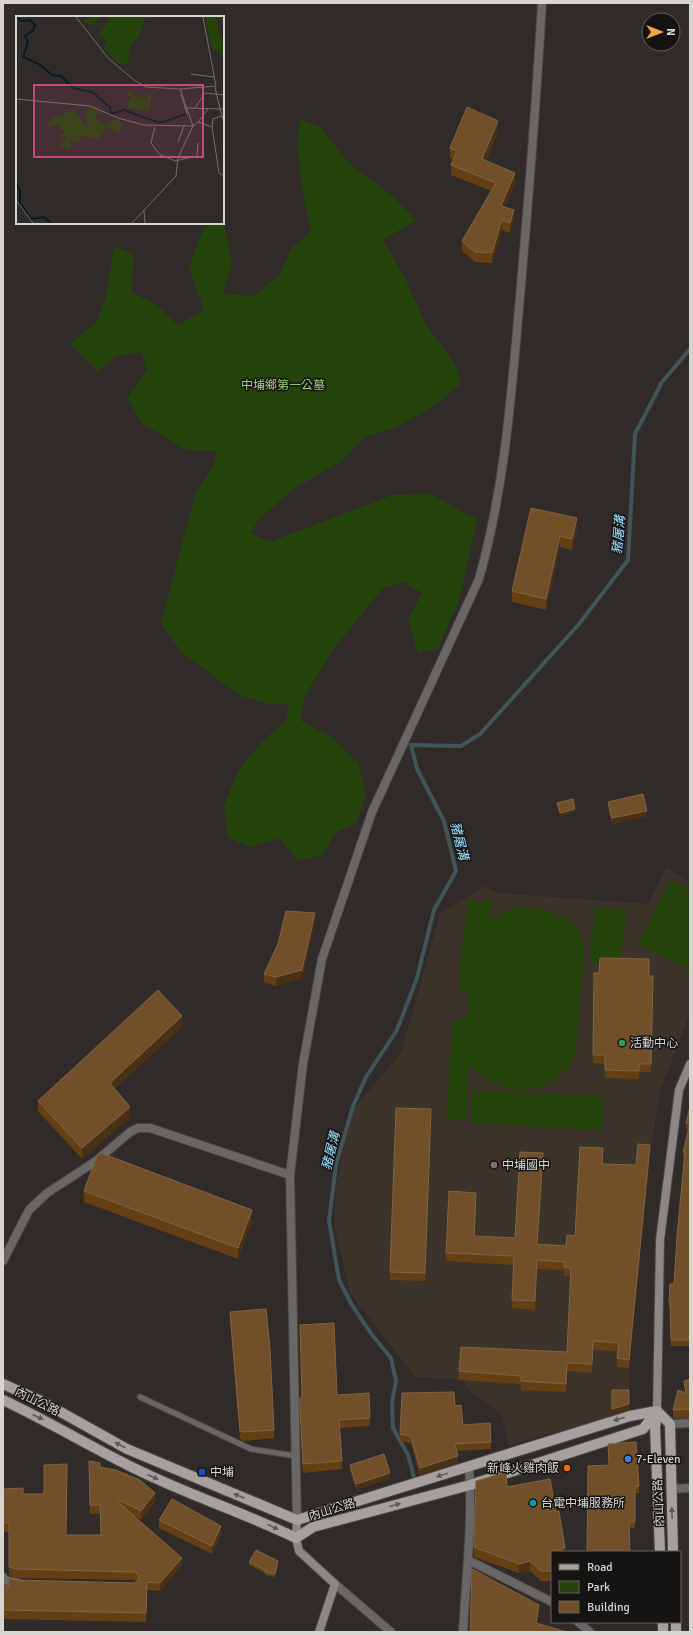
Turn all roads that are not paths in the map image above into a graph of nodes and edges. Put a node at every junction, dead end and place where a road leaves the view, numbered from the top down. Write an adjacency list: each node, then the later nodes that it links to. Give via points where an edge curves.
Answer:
1 (542, 3): 3 (street, via 533,151 514,368 497,505 490,540 479,579 372,812 322,959 303,1064)
2 (690, 1064): 8 (street, via 679,1090 660,1240)
3 (290, 1175): 4 (street, via 150,1128 138,1128 96,1161 47,1193 29,1210); 12 (street)
4 (3, 1261)
5 (3, 1384): 18 (main road, 內山公路, one-way to 5, via 127,1449 41,1401)
6 (140, 1397): 12 (lane, via 252,1449)
7 (3, 1400): 19 (main road, 內山公路, one-way to 19, via 46,1420 140,1471)
8 (657, 1411): 10 (main road); 11 (main road, 內山公路, one-way to 11, via 630,1416); 14 (main road, 內山公路, via 643,1428); 20 (main road, 內山公路, via 655,1427)
9 (690, 1423): 10 (street)
10 (670, 1424): 17 (main road, 內山公路)
11 (523, 1449): 13 (main road, 內山公路); 14 (main road)
12 (296, 1456): 18 (street)
13 (469, 1466): 15 (street); 18 (main road, 內山公路, one-way to 18)
14 (526, 1467): 15 (main road, 內山公路)
15 (470, 1485): 19 (main road, 內山公路, one-way to 15, via 313,1527); 22 (street)
16 (690, 1488): 17 (street)
17 (672, 1489): 21 (main road, 內山公路, one-way to 17)
18 (297, 1520): 19 (street)
19 (296, 1538): 25 (street, via 299,1551)
20 (660, 1551)
21 (674, 1551)
22 (468, 1560): 26 (street); 30 (street)
23 (3, 1577): 24 (street, via 5,1580)
24 (23, 1583)
25 (335, 1584): 28 (street); 29 (street)
26 (551, 1602)
27 (579, 1623): 31 (street)
28 (319, 1632)
29 (391, 1632)
30 (463, 1632)
31 (590, 1632)

